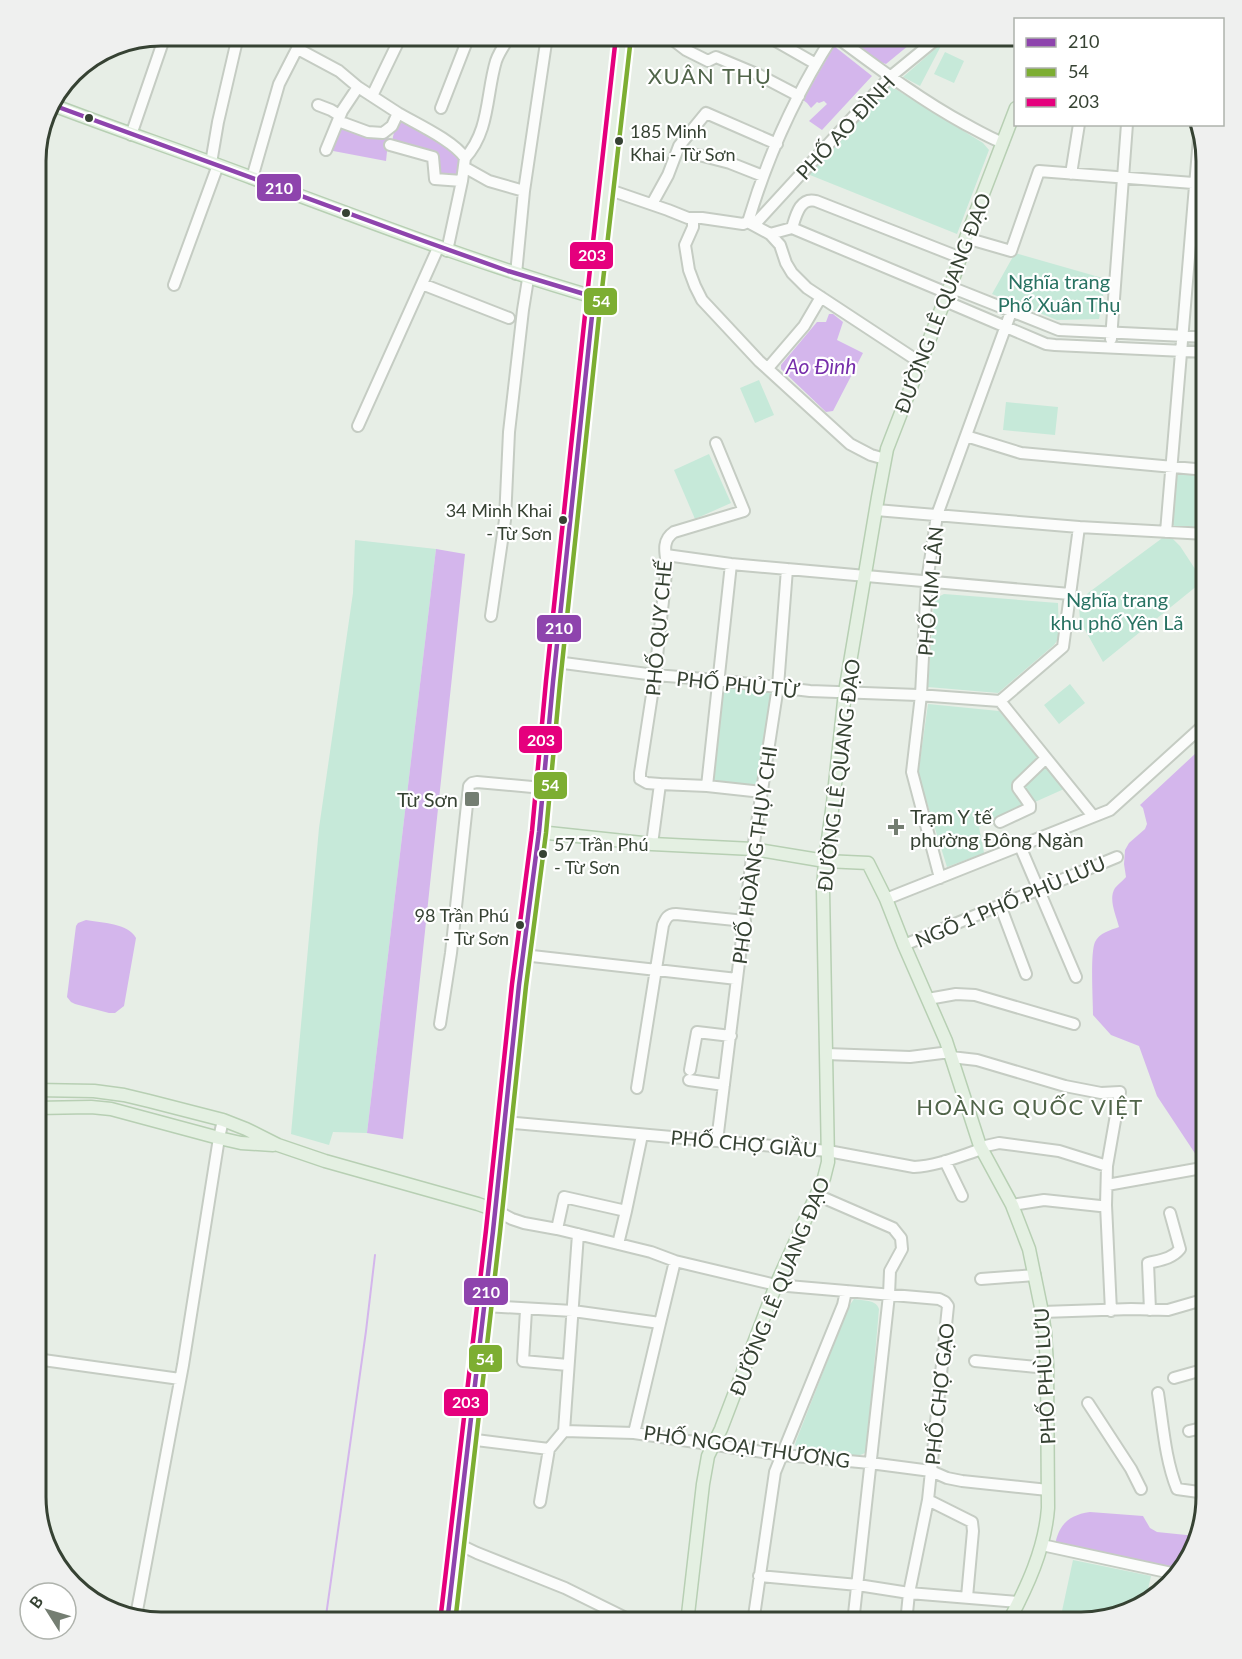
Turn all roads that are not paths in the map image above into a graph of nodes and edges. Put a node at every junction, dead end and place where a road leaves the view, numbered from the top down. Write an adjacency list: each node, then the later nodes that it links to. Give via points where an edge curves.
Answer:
1 (162, 46): 28 (street)
2 (236, 46): 35 (street, via 218,122)
3 (299, 46): 17 (street)
4 (299, 46): 38 (street, via 279,84)
5 (396, 46): 18 (street)
6 (465, 46): 22 (street)
7 (504, 46): 34 (street, via 496,60 480,136)
8 (545, 46): 43 (street)
9 (623, 46): 42 (main road)
10 (682, 47): 19 (street, via 708,61 716,57 759,75)
11 (786, 47): 15 (street)
12 (827, 47): 15 (street)
13 (849, 47): 16 (street)
14 (927, 47): 16 (street, PHỐ AO ĐÌNH)
15 (816, 64): 19 (street)
16 (890, 77): 29 (street, via 954,118); 46 (street, PHỐ AO ĐÌNH)
17 (358, 87): 18 (street); 25 (street)
18 (372, 96): 23 (street)
19 (799, 96): 30 (street)
20 (318, 105): 25 (street)
21 (60, 108): 28 (main road)
22 (441, 108)
23 (398, 113): 25 (street, via 383,133 368,132); 34 (street, via 460,151)
24 (1014, 113): 29 (main road, ĐƯỜNG LÊ QUANG ĐẠO)
25 (339, 118): 32 (street)
26 (1079, 126): 36 (street)
27 (1127, 126): 39 (street)
28 (131, 135): 35 (main road)
29 (1003, 143): 50 (main road, ĐƯỜNG LÊ QUANG ĐẠO)
30 (777, 144): 37 (street); 44 (street, via 706,113 679,146)
31 (390, 145): 40 (street, via 433,157 435,179)
32 (326, 150)
33 (699, 155): 37 (street)
34 (465, 163): 40 (street); 43 (street, via 489,181)
35 (214, 164): 38 (main road); 56 (street)
36 (1071, 174): 39 (street); 50 (street, via 1039,171 1011,251)
37 (763, 176): 46 (street)
38 (252, 178): 51 (main road)
39 (1123, 178): 41 (street); 63 (street)
40 (462, 181): 51 (street)
41 (1196, 184)
42 (607, 189): 44 (street); 58 (main road)
43 (524, 191): 53 (street)
44 (652, 204): 45 (street)
45 (693, 218): 46 (street); 70 (street, via 685,245 695,286 702,300)
46 (751, 223): 49 (street)
47 (1196, 224): 64 (street)
48 (792, 228): 49 (street); 52 (street, via 800,208 809,200); 57 (street)
49 (770, 234): 59 (street, via 780,245 792,273)
50 (966, 238): 52 (main road, ĐƯỜNG LÊ QUANG ĐẠO)
51 (442, 249): 53 (main road); 55 (street)
52 (961, 258): 57 (main road, ĐƯỜNG LÊ QUANG ĐẠO)
53 (516, 274): 54 (main road)
54 (528, 279): 58 (main road); 88 (street, via 509,432 505,520)
55 (422, 284): 61 (street); 71 (street)
56 (174, 285)
57 (947, 292): 60 (street, via 958,291); 62 (street, via 952,304); 69 (main road, ĐƯỜNG LÊ QUANG ĐẠO)
58 (594, 297): 89 (main road)
59 (820, 297): 69 (street); 70 (street, via 804,326)
60 (1011, 312): 62 (street, PHỐ KIM LÂN); 63 (street, via 1059,330)
61 (509, 318)
62 (1006, 326): 66 (street, via 1046,344); 72 (street, PHỐ KIM LÂN)
63 (1111, 333): 64 (street); 66 (street)
64 (1182, 336): 65 (street); 67 (street)
65 (1196, 337)
66 (1110, 348): 67 (street)
67 (1181, 350): 68 (street); 75 (street)
68 (1196, 351)
69 (921, 363): 74 (main road, ĐƯỜNG LÊ QUANG ĐẠO)
70 (768, 368): 74 (street, via 850,444)
71 (358, 426)
72 (966, 436): 75 (street, via 1021,453); 78 (street, PHỐ KIM LÂN)
73 (716, 443): 82 (street, PHỐ QUY CHẾ, via 744,511 674,532 666,538)
74 (885, 459): 77 (main road, ĐƯỜNG LÊ QUANG ĐẠO)
75 (1171, 466): 76 (street); 80 (street)
76 (1196, 469)
77 (876, 510): 78 (street); 85 (main road, ĐƯỜNG LÊ QUANG ĐẠO)
78 (937, 515): 79 (street); 86 (street, PHỐ KIM LÂN)
79 (1079, 527): 80 (street); 87 (street)
80 (1166, 532): 81 (street)
81 (1196, 534)
82 (666, 555): 83 (street); 90 (street, PHỐ QUY CHẾ)
83 (730, 564): 84 (street); 91 (street)
84 (787, 569): 85 (street); 92 (street, PHỐ HOÀNG THỤY CHI)
85 (865, 576): 86 (street); 93 (main road, ĐƯỜNG LÊ QUANG ĐẠO)
86 (927, 581): 87 (street); 94 (street, PHỐ KIM LÂN)
87 (1070, 594): 95 (street, via 1063,647)
88 (491, 616)
89 (556, 662): 90 (street, PHỐ PHỦ TỪ); 100 (main road)
90 (655, 675): 91 (street, PHỐ PHỦ TỪ); 98 (street, PHỐ QUY CHẾ, via 640,779)
91 (717, 680): 92 (street, PHỐ PHỦ TỪ); 99 (street)
92 (778, 686): 93 (street, PHỐ PHỦ TỪ); 101 (street, PHỐ HOÀNG THỤY CHI)
93 (845, 692): 94 (street, PHỐ PHỦ TỪ); 109 (main road, ĐƯỜNG LÊ QUANG ĐẠO)
94 (921, 695): 95 (street); 110 (street, PHỐ KIM LÂN, via 912,772)
95 (1000, 701): 97 (street)
96 (1196, 732): 102 (street, via 1110,810)
97 (1046, 758): 102 (street); 103 (street, via 1018,785 1030,808)
98 (660, 784): 99 (street); 105 (street)
99 (707, 786): 101 (street)
100 (543, 788): 104 (main road); 122 (street, via 477,782 469,786)
101 (762, 792): 107 (street, PHỐ HOÀNG THỤY CHI)
102 (1093, 816): 106 (street)
103 (1000, 822)
104 (539, 832): 105 (main road); 116 (main road)
105 (652, 844): 107 (main road)
106 (1020, 846): 110 (street); 111 (street)
107 (753, 849): 109 (main road); 114 (street, PHỐ HOÀNG THỤY CHI)
108 (1117, 857): 111 (street, NGÕ 1 PHỐ PHÙ LƯU)
109 (825, 861): 112 (main road, PHỐ PHÙ LƯU, via 868,863); 125 (main road, ĐƯỜNG LÊ QUANG ĐẠO)
110 (940, 878): 112 (street)
111 (1039, 889): 113 (street, NGÕ 1 PHỐ PHÙ LƯU); 119 (street)
112 (886, 899): 115 (main road, PHỐ PHÙ LƯU)
113 (1000, 905): 115 (street, NGÕ 1 PHỐ PHÙ LƯU); 118 (street)
114 (745, 921): 117 (street, via 669,916 663,925); 120 (street, PHỐ HOÀNG THỤY CHI)
115 (904, 945): 121 (main road, PHỐ PHÙ LƯU)
116 (523, 955): 117 (street); 132 (main road)
117 (656, 970): 120 (street); 128 (street)
118 (1026, 974)
119 (1076, 976)
120 (737, 980): 124 (street, PHỐ HOÀNG THỤY CHI)
121 (928, 999): 123 (street, via 975,995); 126 (main road, PHỐ PHÙ LƯU)
122 (440, 1024)
123 (1074, 1024)
124 (730, 1036): 127 (street, PHỐ HOÀNG THỤY CHI); 127 (street, via 697,1032 690,1075)
125 (826, 1054): 126 (street); 138 (main road, ĐƯỜNG LÊ QUANG ĐẠO)
126 (951, 1054): 137 (main road, PHỐ PHÙ LƯU); 140 (street, via 1065,1086 1101,1093 1120,1092)
127 (724, 1085): 135 (street, PHỐ HOÀNG THỤY CHI)
128 (637, 1088)
129 (46, 1090): 131 (main road, via 124,1095)
130 (46, 1108): 134 (main road, via 111,1109)
131 (223, 1120): 134 (street); 136 (main road)
132 (504, 1122): 133 (street, PHỐ CHỢ GIẦU); 147 (main road)
133 (642, 1135): 135 (street, PHỐ CHỢ GIẦU); 148 (street)
134 (219, 1138): 136 (main road); 173 (street)
135 (717, 1141): 138 (street, PHỐ CHỢ GIẦU)
136 (278, 1145): 147 (main road)
137 (981, 1148): 139 (street, PHỐ CHỢ GIẦU); 140 (street, PHỐ CHỢ GIẦU, via 999,1143 1059,1151); 145 (main road, PHỐ PHÙ LƯU)
138 (828, 1151): 139 (street, PHỐ CHỢ GIẦU, via 914,1167); 143 (main road, ĐƯỜNG LÊ QUANG ĐẠO)
139 (945, 1161): 144 (street)
140 (1107, 1166): 142 (street)
141 (1196, 1169): 142 (street)
142 (1107, 1185): 146 (street)
143 (817, 1195): 156 (main road, ĐƯỜNG LÊ QUANG ĐẠO); 158 (street, via 898,1232 902,1249 890,1271)
144 (963, 1196)
145 (1012, 1205): 146 (street, via 1044,1200); 154 (main road, PHỐ PHÙ LƯU)
146 (1106, 1205): 164 (street)
147 (495, 1210): 150 (street, PHỐ CHỢ GẠO, via 513,1220); 160 (main road)
148 (626, 1211): 150 (street, via 564,1197); 152 (street)
149 (1170, 1213): 162 (street, via 1180,1249 1167,1259 1148,1263)
150 (557, 1229): 151 (street, PHỐ CHỢ GẠO)
151 (578, 1234): 152 (street, PHỐ CHỢ GẠO); 163 (street)
152 (618, 1244): 153 (street, PHỐ CHỢ GẠO)
153 (675, 1261): 156 (street, PHỐ CHỢ GẠO); 166 (street, PHỐ NGOẠI THƯƠNG)
154 (1035, 1275): 155 (street); 165 (main road, PHỐ PHÙ LƯU)
155 (981, 1279)
156 (776, 1285): 157 (street, PHỐ CHỢ GẠO); 181 (main road, ĐƯỜNG LÊ QUANG ĐẠO)
157 (846, 1291): 158 (street, PHỐ CHỢ GẠO); 183 (street)
158 (889, 1295): 184 (street); 185 (street, PHỐ CHỢ GẠO, via 939,1299 948,1306)
159 (1196, 1302): 162 (street, via 1168,1310)
160 (484, 1306): 161 (street); 180 (main road)
161 (526, 1310): 163 (street); 169 (street, via 523,1361)
162 (1150, 1310): 164 (street)
163 (573, 1311): 166 (street); 169 (street)
164 (1112, 1311): 165 (street)
165 (1042, 1312): 170 (main road, PHỐ PHÙ LƯU)
166 (660, 1323): 179 (street, PHỐ NGOẠI THƯƠNG)
167 (46, 1360): 173 (street)
168 (975, 1361): 170 (street)
169 (568, 1365): 177 (street)
170 (1047, 1368): 187 (main road, PHỐ PHÙ LƯU)
171 (1196, 1372): 172 (street)
172 (1174, 1378)
173 (180, 1379): 200 (street)
174 (1158, 1393): 188 (street, via 1177,1489)
175 (1088, 1403): 186 (street)
176 (1196, 1429): 178 (street)
177 (564, 1431): 179 (street); 182 (street)
178 (1189, 1431)
179 (634, 1433): 181 (street, PHỐ NGOẠI THƯƠNG)
180 (468, 1439): 182 (street); 191 (main road)
181 (712, 1445): 183 (street, PHỐ NGOẠI THƯƠNG); 204 (main road, ĐƯỜNG LÊ QUANG ĐẠO, via 703,1484)
182 (549, 1449): 190 (street)
183 (783, 1455): 184 (street, PHỐ NGOẠI THƯƠNG); 194 (street, via 775,1472)
184 (870, 1463): 185 (street, PHỐ NGOẠI THƯƠNG); 195 (street)
185 (931, 1471): 187 (street, PHỐ NGOẠI THƯƠNG, via 962,1481); 189 (street, PHỐ CHỢ GẠO)
186 (1141, 1489)
187 (1048, 1490): 192 (main road, PHỐ PHÙ LƯU)
188 (1196, 1492)
189 (928, 1500): 196 (street, PHỐ CHỢ GẠO); 197 (street, via 972,1522)
190 (540, 1502)
191 (456, 1543): 198 (street); 201 (main road)
192 (1042, 1545): 193 (street); 199 (main road, PHỐ PHÙ LƯU)
193 (1168, 1572)
194 (759, 1576): 195 (street); 205 (street)
195 (858, 1585): 196 (street); 206 (street)
196 (909, 1593): 197 (street); 207 (street, PHỐ CHỢ GẠO)
197 (967, 1597): 199 (street)
198 (592, 1602): 202 (street); 203 (street)
199 (1020, 1602): 208 (main road, PHỐ PHÙ LƯU)
200 (137, 1610)
201 (448, 1612)
202 (605, 1612)
203 (613, 1612)
204 (688, 1612)
205 (754, 1612)
206 (854, 1612)
207 (907, 1612)
208 (1014, 1612)

